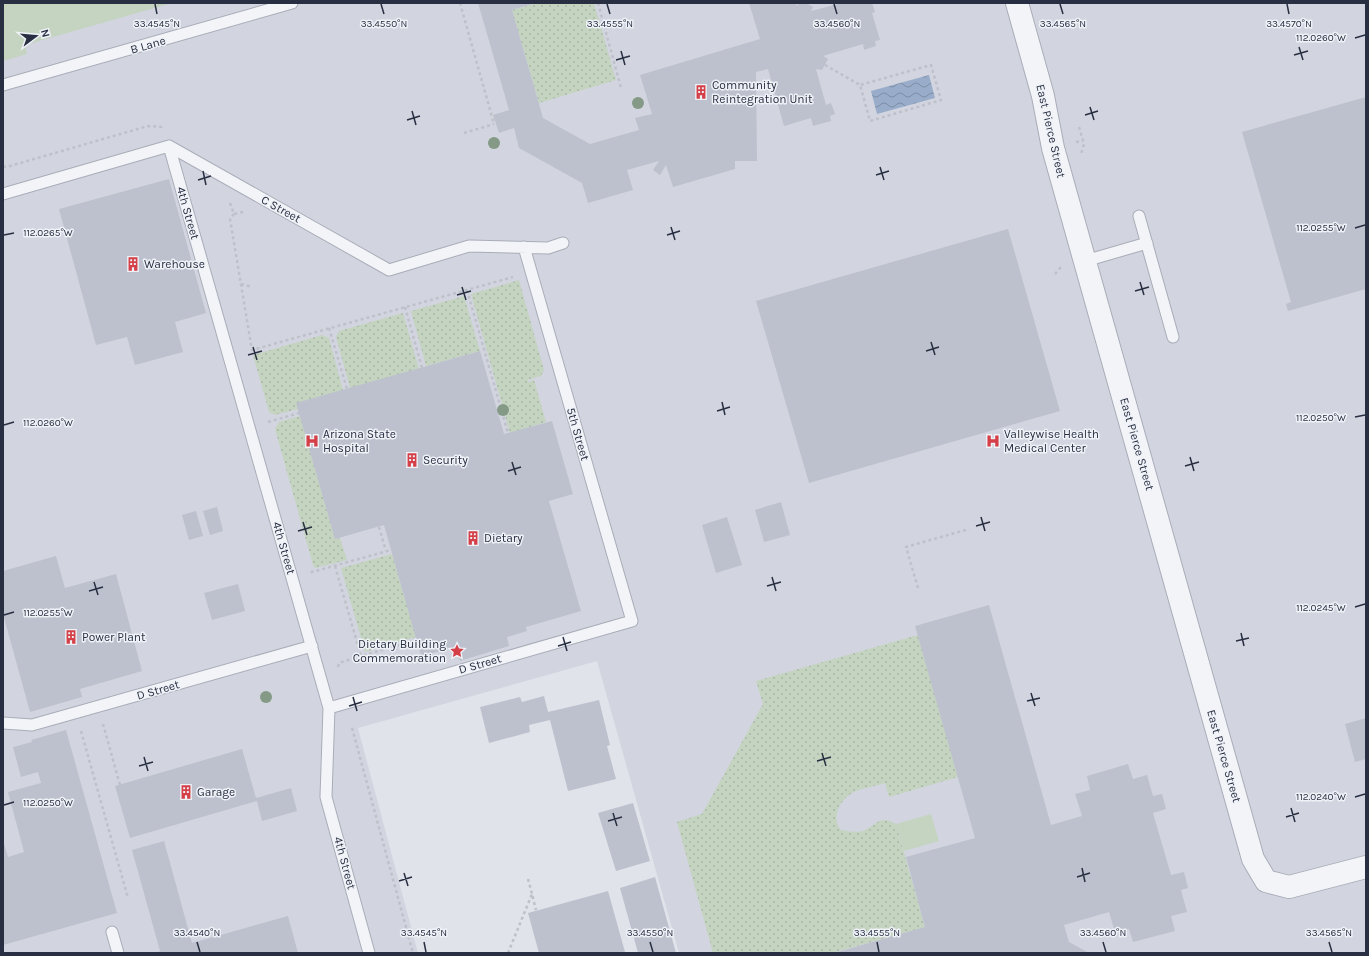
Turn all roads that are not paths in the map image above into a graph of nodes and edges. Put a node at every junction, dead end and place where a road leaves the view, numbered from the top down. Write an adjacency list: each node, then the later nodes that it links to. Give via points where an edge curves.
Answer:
1 (292, 3): 3 (lane, B Lane)
2 (1017, 3): 10 (street, East Pierce Street, via 1043,96 1053,148)
3 (3, 86)
4 (169, 146): 5 (lane); 9 (lane, C Street, via 389,270 469,246); 13 (lane, 4th Street)
5 (3, 194)
6 (1139, 216): 8 (lane)
7 (563, 243): 9 (lane, C Street, via 548,248)
8 (1147, 243): 10 (lane); 11 (lane)
9 (524, 247): 12 (lane, 5th Street)
10 (1085, 261): 16 (street, East Pierce Street, via 1253,858 1266,881 1289,886)
11 (1173, 337)
12 (632, 620): 14 (lane, D Street)
13 (312, 646): 14 (lane, 4th Street); 15 (lane, D Street, via 32,725)
14 (329, 708): 19 (lane, 4th Street, via 326,797)
15 (3, 723)
16 (1366, 867)
17 (112, 932): 18 (lane)
18 (118, 953)
19 (369, 953)

